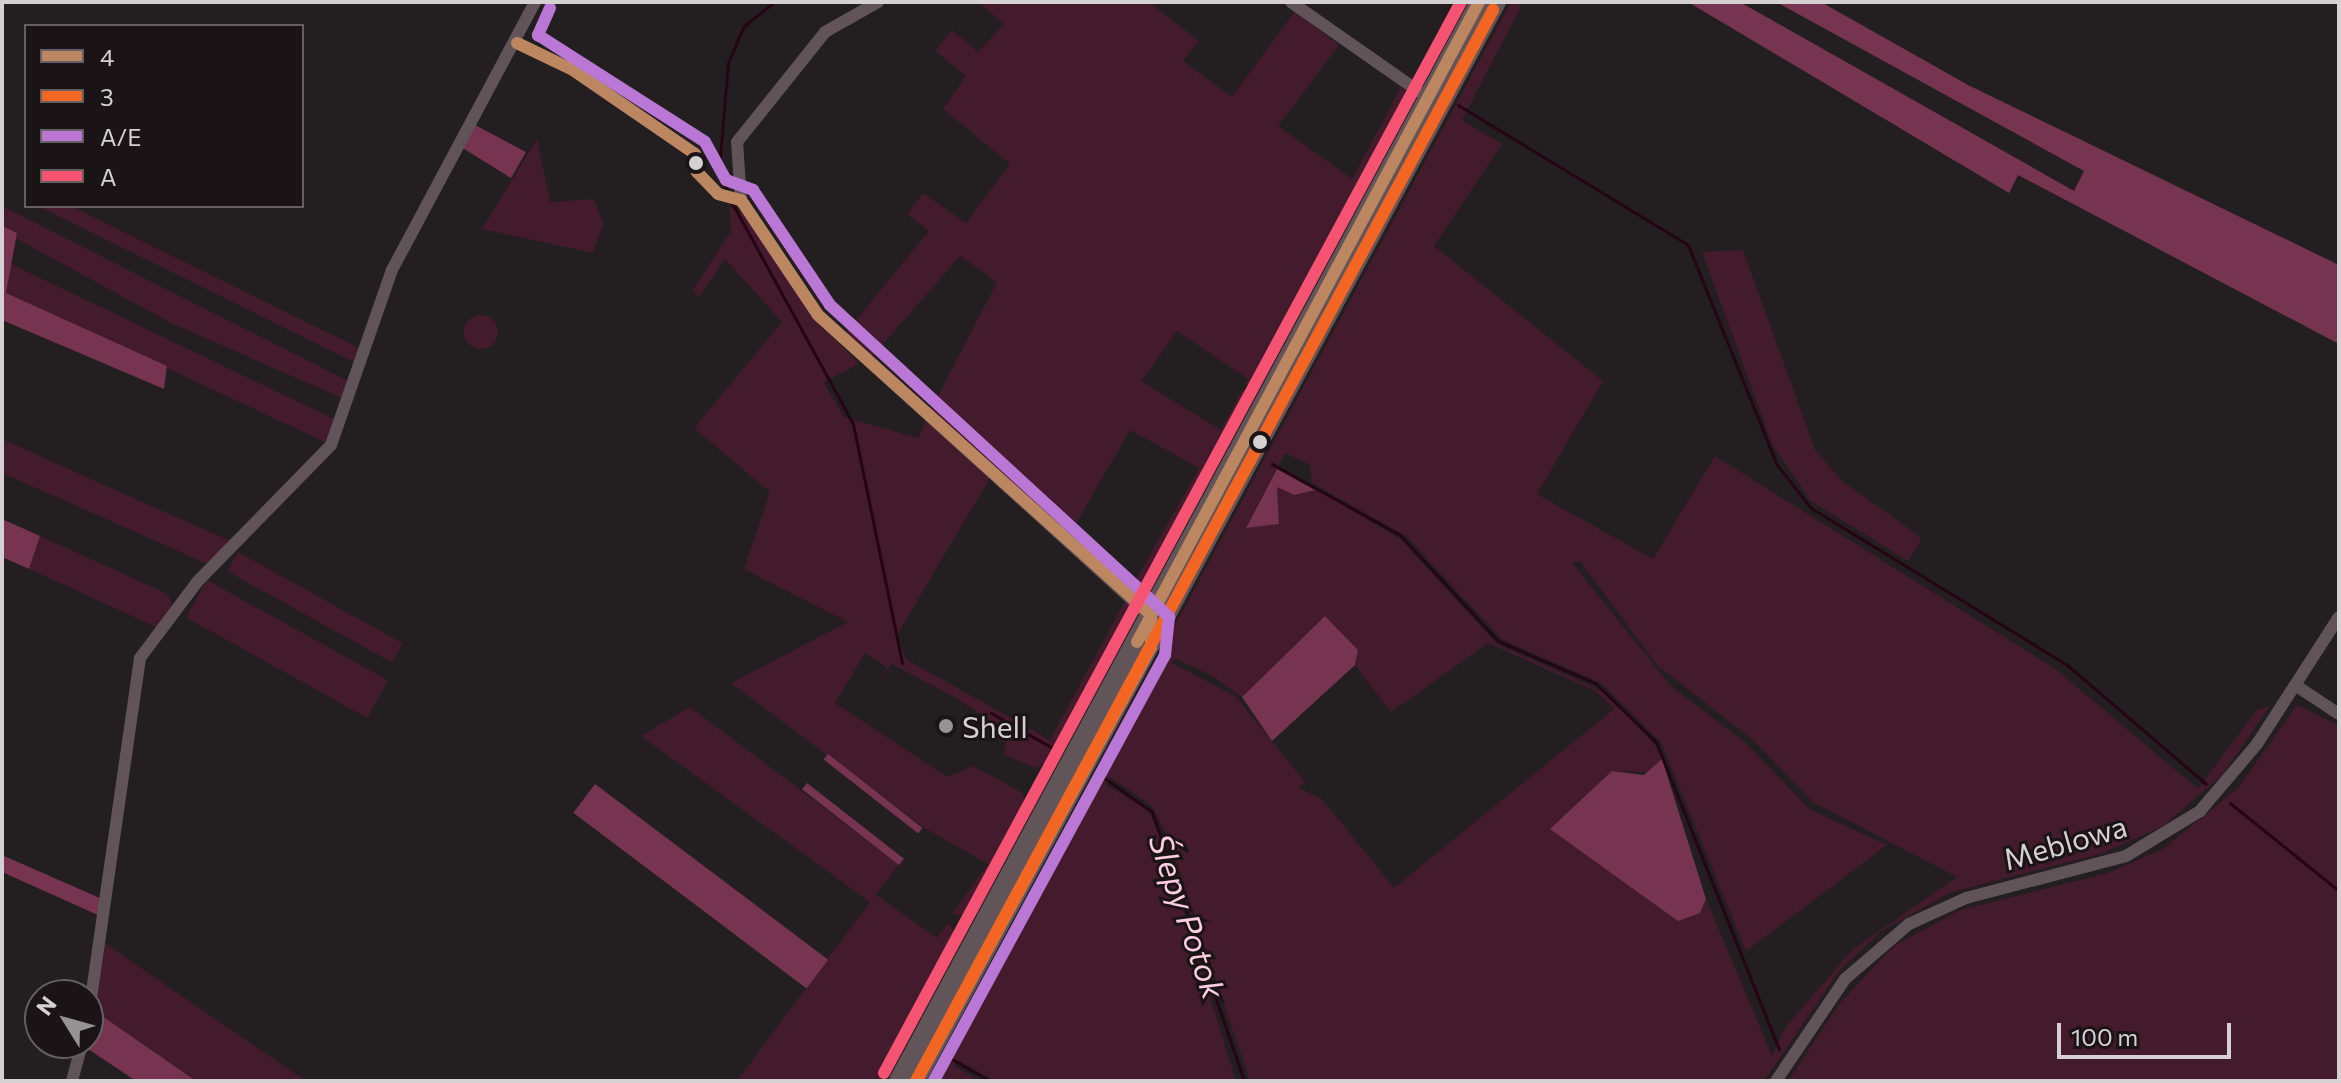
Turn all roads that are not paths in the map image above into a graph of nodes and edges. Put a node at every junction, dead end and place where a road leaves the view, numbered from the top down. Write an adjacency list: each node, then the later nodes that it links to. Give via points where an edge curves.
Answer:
1 (535, 2): 6 (street)
2 (878, 2): 8 (street, via 825,32 737,142)
3 (1291, 2): 7 (street)
4 (1479, 2): 7 (main road)
5 (1497, 2): 9 (main road)
6 (517, 43): 8 (street, via 659,127 695,154 697,172 724,196); 15 (street, via 401,250 331,445 197,582 140,658)
7 (1428, 98): 10 (main road)
8 (740, 200): 10 (street, via 818,315)
9 (1182, 591): 10 (street); 12 (main road)
10 (1149, 608): 12 (street); 18 (main road)
11 (2339, 617): 13 (street, Meblowa)
12 (1151, 647): 19 (main road)
13 (2295, 685): 14 (street); 20 (street, Meblowa, via 2226,785 2172,832 2102,864 1948,904 1885,940 1845,979)
14 (2339, 714)
15 (94, 979)
16 (78, 1059): 17 (street)
17 (72, 1081)
18 (898, 1081)
19 (916, 1081)
20 (1776, 1081)

